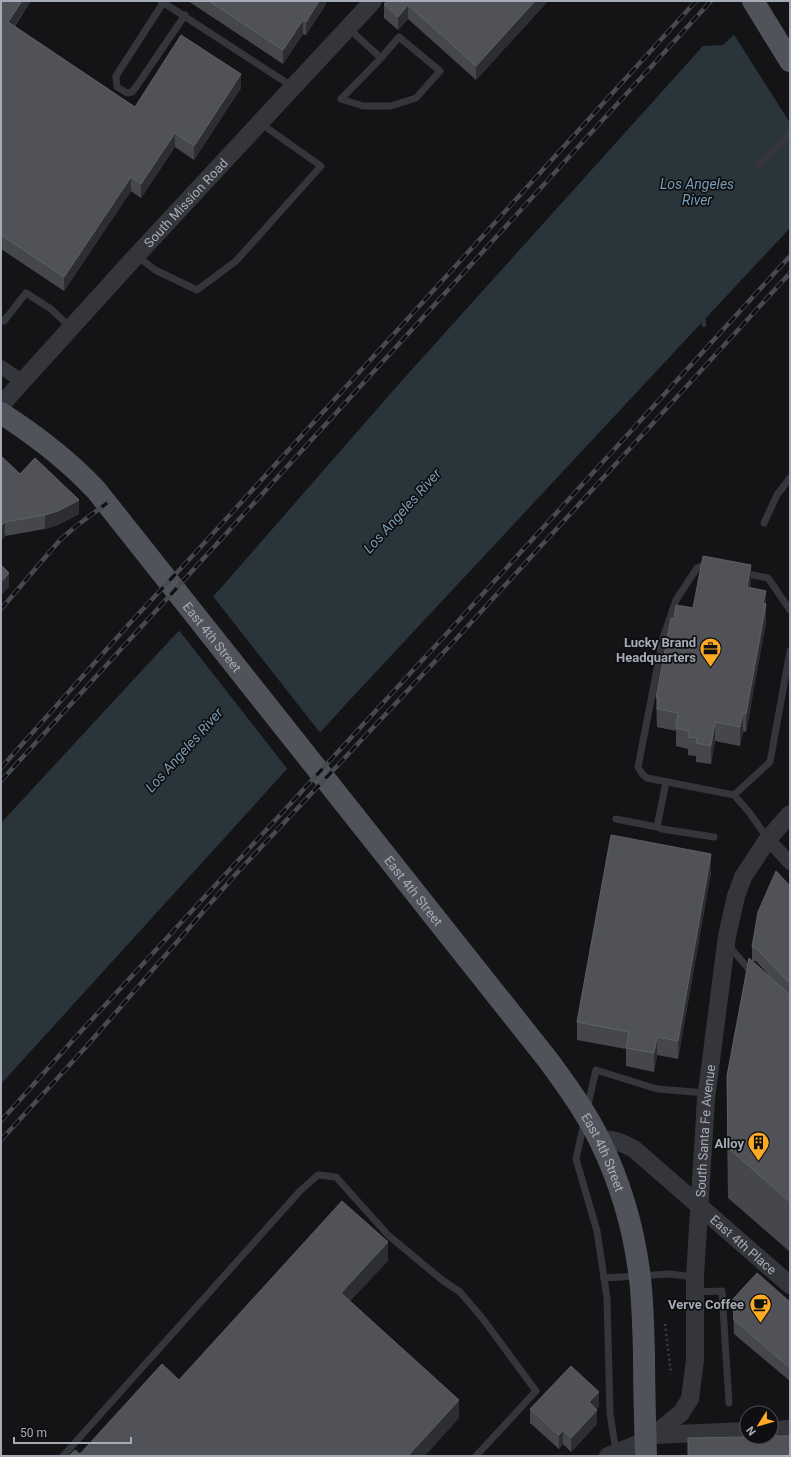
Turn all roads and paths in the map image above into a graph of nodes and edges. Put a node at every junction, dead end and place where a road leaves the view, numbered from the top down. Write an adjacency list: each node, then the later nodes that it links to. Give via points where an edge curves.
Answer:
1 (373, 1): 5 (street, South Mission Road)
2 (753, 1): 7 (main road)
3 (162, 2): 4 (lane); 4 (lane, via 116,76 117,87 127,93 136,87)
4 (184, 15): 8 (lane)
5 (348, 27): 6 (lane); 8 (street, South Mission Road)
6 (381, 58): 6 (lane, via 341,99 363,106 391,106 416,98 440,71 399,37)
7 (790, 61)
8 (293, 87): 9 (street, South Mission Road)
9 (260, 122): 12 (street, South Mission Road); 12 (lane, via 321,166 236,261 197,290 155,270)
10 (790, 133): 11 (lane)
11 (759, 166)
12 (136, 256): 14 (street, South Mission Road)
13 (1, 319): 14 (lane, via 4,321 26,293)
14 (71, 328): 16 (street, South Mission Road)
15 (1, 367): 16 (street)
16 (22, 381): 17 (street, South Mission Road)
17 (1, 405)
18 (1, 413): 36 (main road, East 4th Street, via 49,447 96,490 548,1060 581,1107)
19 (790, 478): 20 (lane)
20 (764, 523)
21 (718, 568): 25 (lane, via 704,565 697,568 676,600 663,638 638,767 648,778)
22 (732, 571): 23 (lane, via 768,578)
23 (790, 610)
24 (790, 651): 26 (lane, via 770,762)
25 (666, 782): 26 (lane); 29 (lane)
26 (734, 795): 31 (lane)
27 (790, 814): 31 (street, South Santa Fe Avenue)
28 (616, 819): 29 (lane)
29 (657, 827): 30 (lane)
30 (714, 837)
31 (768, 839): 32 (street); 33 (street, South Santa Fe Avenue, via 743,877 736,896)
32 (790, 863)
33 (726, 944): 34 (lane); 35 (street, South Santa Fe Avenue)
34 (760, 981)
35 (707, 1093): 37 (lane, via 657,1089 596,1070 576,1159 597,1231); 38 (street, South Santa Fe Avenue)
36 (600, 1140): 39 (street, East 4th Place, via 614,1140 634,1149); 46 (main road, East 4th Street, via 618,1183 640,1272 643,1307)
37 (604, 1278): 38 (lane, via 670,1274); 46 (lane, via 607,1298 610,1414)
38 (694, 1284): 42 (lane, via 722,1291); 46 (street, South Santa Fe Avenue, via 695,1360 690,1399 681,1413)
39 (790, 1285)
40 (665, 1324): 41 (path)
41 (671, 1374)
42 (729, 1403)
43 (790, 1429): 44 (street)
44 (779, 1430)
45 (739, 1432): 46 (street)
46 (632, 1450)
47 (63, 1456): 48 (lane, via 295,1197 318,1175 336,1177 388,1235 460,1292 536,1391)
48 (476, 1456)

